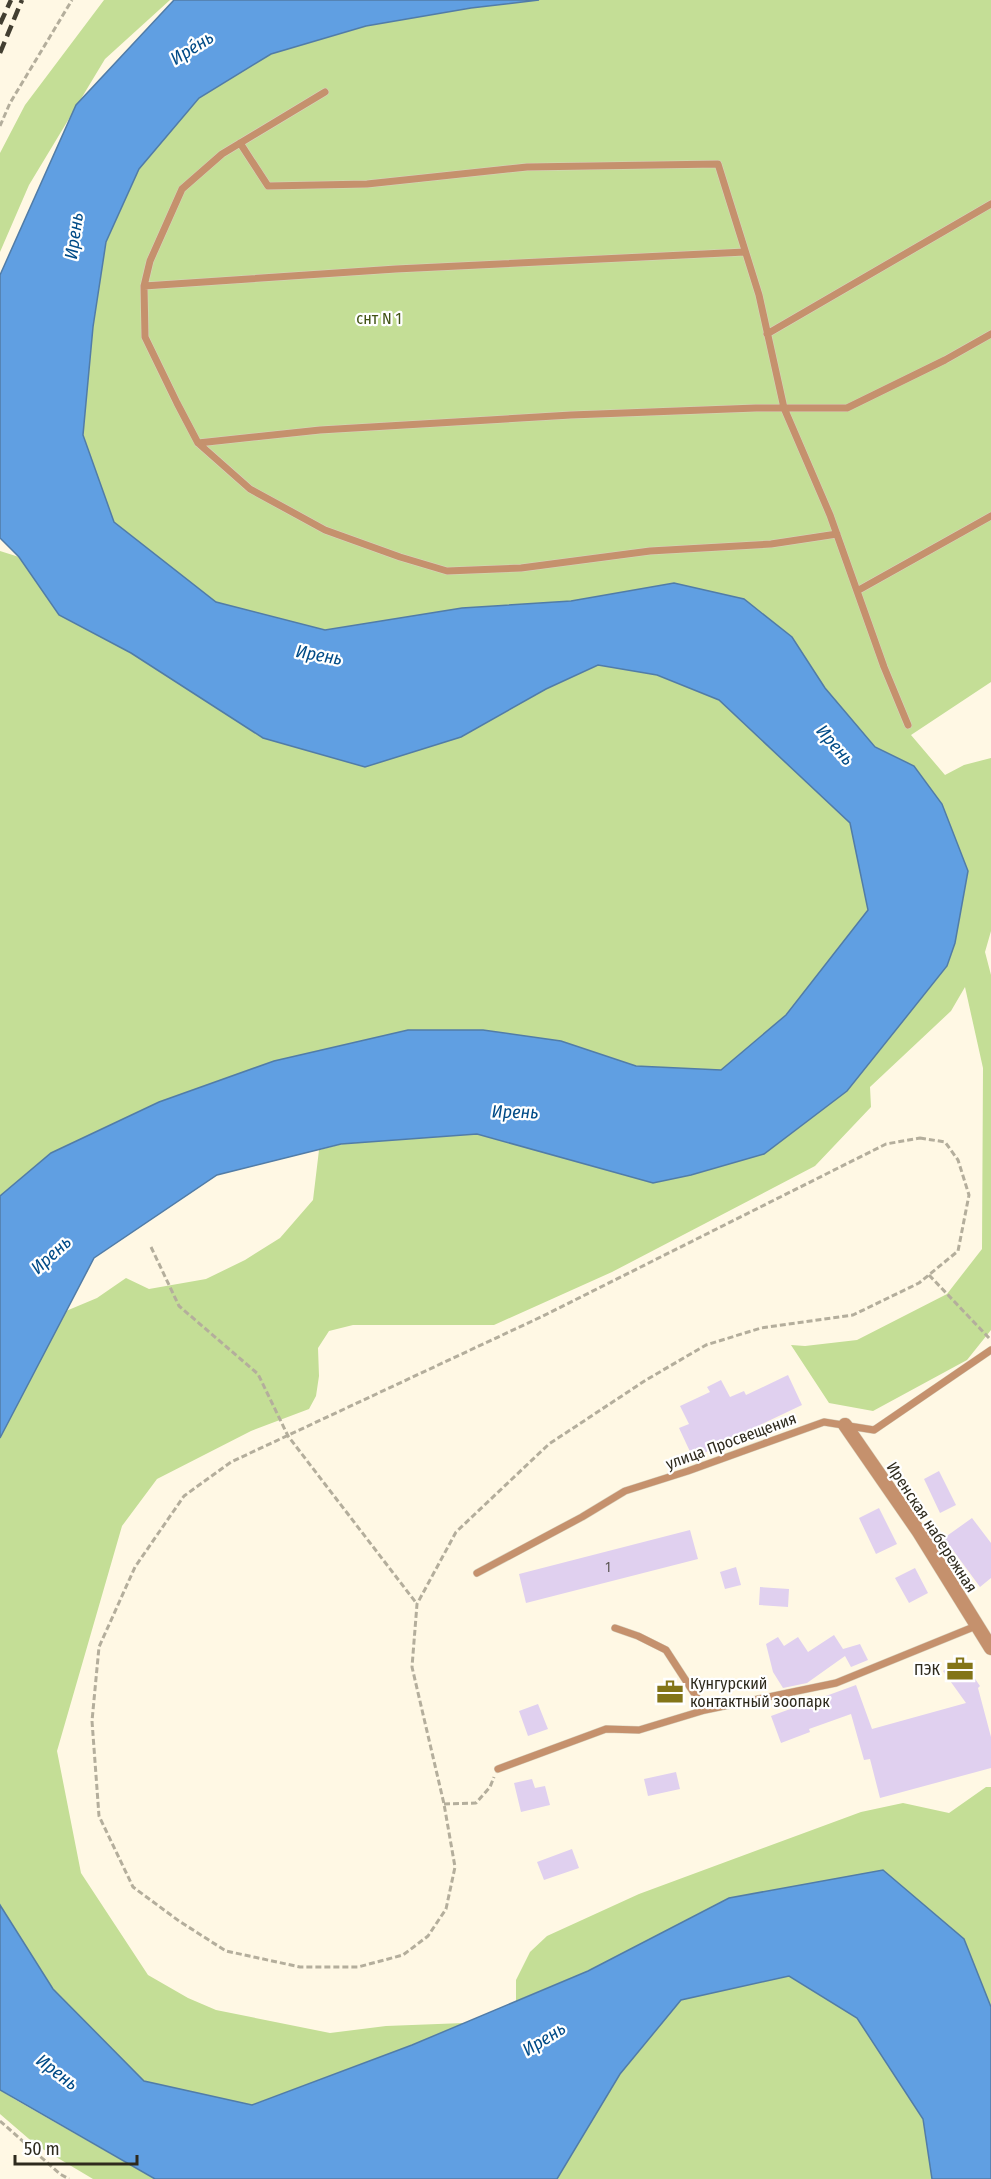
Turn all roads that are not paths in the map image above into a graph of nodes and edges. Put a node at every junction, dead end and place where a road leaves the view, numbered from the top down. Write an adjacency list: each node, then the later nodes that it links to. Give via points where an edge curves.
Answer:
1 (325, 92): 2 (lane)
2 (240, 143): 4 (lane, via 268,186 367,184 527,167 718,164); 5 (lane, via 182,189 150,261)
3 (991, 204): 6 (lane)
4 (746, 252): 5 (lane); 6 (lane)
5 (144, 286): 9 (lane, via 145,337)
6 (767, 334): 8 (lane)
7 (991, 334): 8 (lane, via 846,408)
8 (784, 408): 9 (lane, via 344,428); 11 (lane)
9 (198, 443): 11 (lane, via 250,489 325,530 447,571 521,568 650,551 771,544)
10 (991, 516): 12 (lane)
11 (837, 534): 12 (lane)
12 (857, 591): 13 (lane)
13 (908, 725)
14 (991, 1350): 15 (lane, улица Просвещения, via 874,1430)
15 (845, 1425): 16 (lane, улица Просвещения, via 824,1422 625,1491); 17 (street, Иренская набережная, via 919,1532)
16 (477, 1573)
17 (976, 1626): 19 (street, Иренская набережная); 20 (lane, via 836,1683)
18 (615, 1628): 20 (lane, via 666,1650)
19 (991, 1648)
20 (705, 1710): 21 (lane, via 639,1730 606,1729)
21 (498, 1769)

